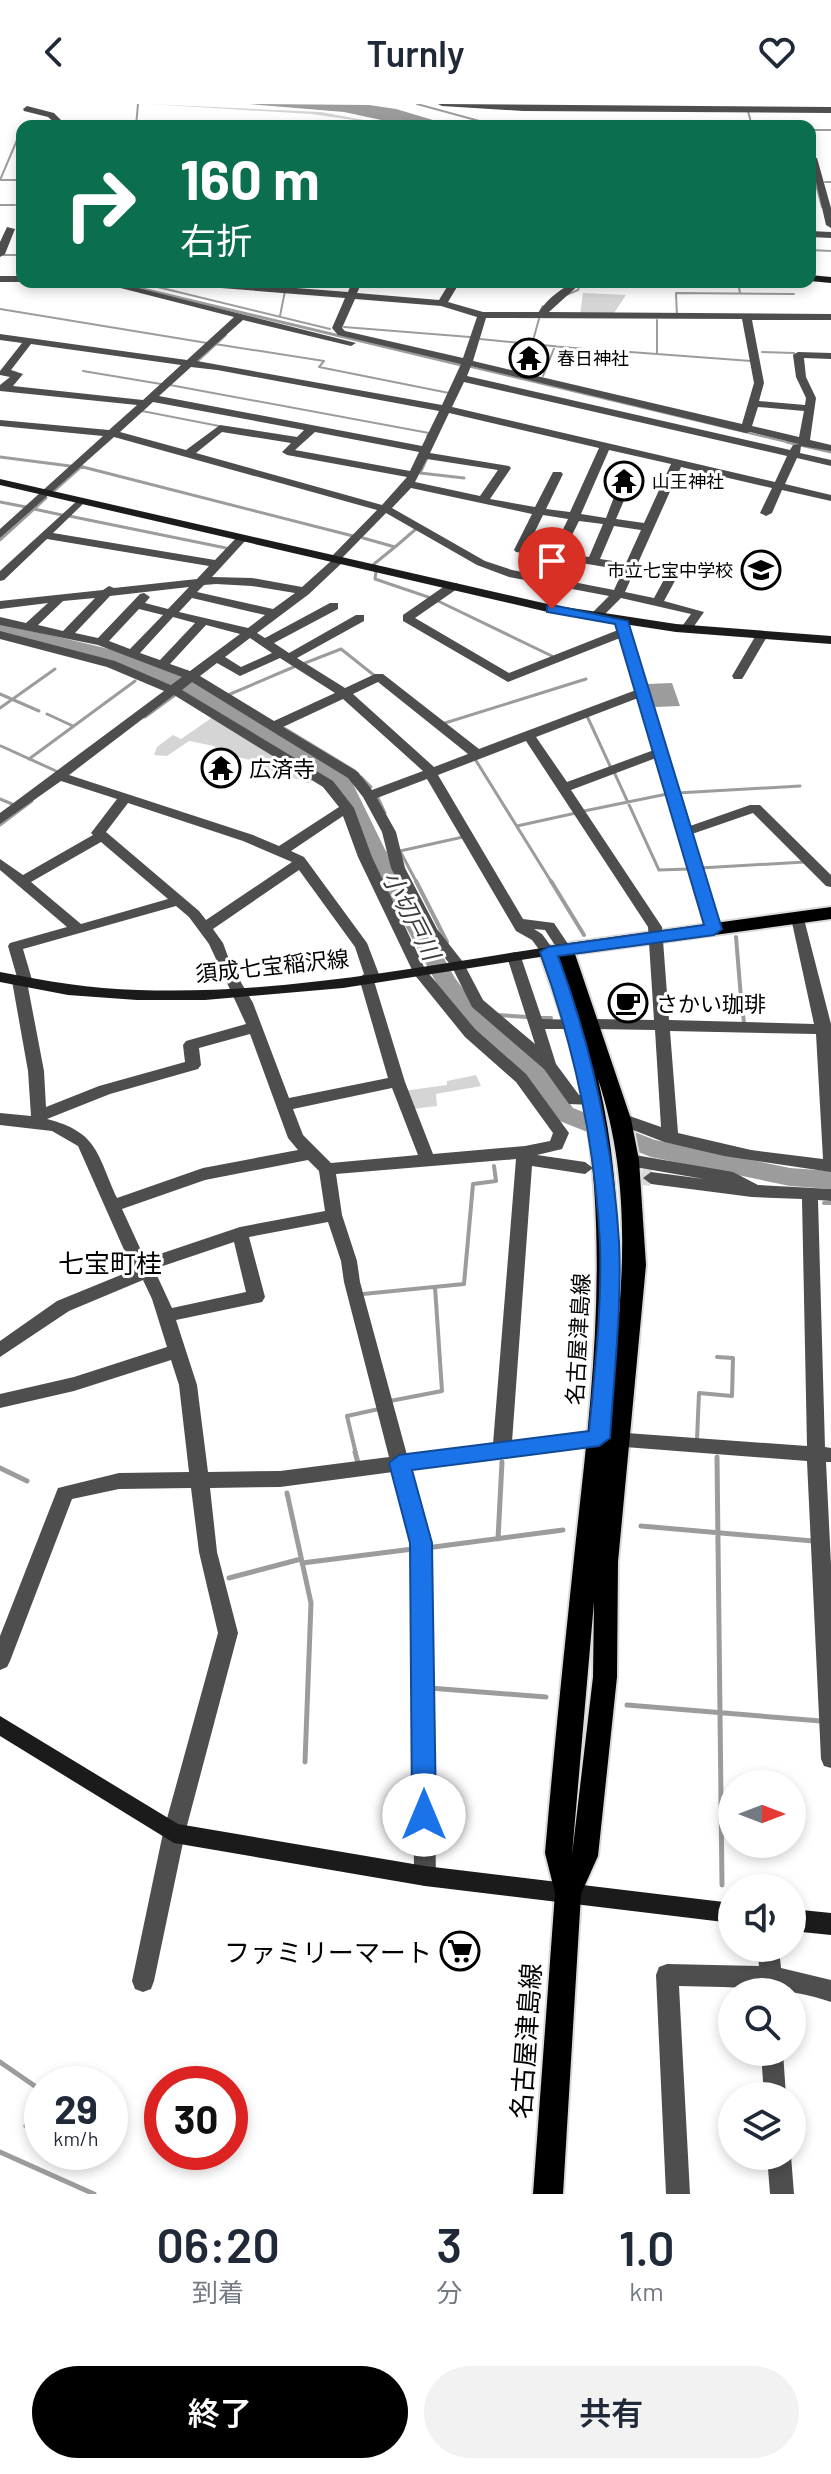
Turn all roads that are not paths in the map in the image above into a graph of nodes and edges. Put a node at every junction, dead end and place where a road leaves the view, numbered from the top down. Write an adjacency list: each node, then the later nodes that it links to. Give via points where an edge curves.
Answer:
1 (442, 104): 2 (street)
2 (522, 106): 3 (street)
3 (744, 107): 5 (street)
4 (27, 109): 6 (street)
5 (831, 110)
6 (55, 120)
7 (816, 169): 8 (street)
8 (831, 225)
9 (5, 228): 10 (street)
10 (0, 254)
11 (126, 288): 19 (street)
12 (260, 288): 16 (street)
13 (354, 288): 16 (street)
14 (451, 288): 17 (street)
15 (574, 288): 20 (street, via 551,300)
16 (350, 295): 17 (street); 27 (street, via 337,328 342,333)
17 (442, 303): 18 (street)
18 (482, 315): 20 (street); 27 (street)
19 (240, 317): 26 (street); 27 (street)
20 (542, 317): 22 (street)
21 (831, 317): 22 (street)
22 (747, 318): 30 (street, via 759,383)
23 (0, 337): 24 (street)
24 (28, 342): 26 (street); 28 (street, via 4,373 18,374)
25 (831, 356): 31 (street, via 798,355 811,398)
26 (189, 363): 29 (street); 32 (street)
27 (465, 368): 32 (street); 35 (street); 38 (street)
28 (3, 388): 29 (street)
29 (148, 401): 34 (street); 36 (street)
30 (755, 404): 31 (street); 35 (street)
31 (807, 408): 38 (street, via 810,423)
32 (446, 409): 39 (street); 41 (street)
33 (0, 423): 36 (street)
34 (312, 429): 37 (street); 41 (street)
35 (746, 430): 38 (street)
36 (111, 434): 42 (street); 50 (street)
37 (299, 441): 42 (street, via 220,428); 46 (street, via 287,452)
38 (799, 446): 40 (street); 44 (street); 48 (street)
39 (605, 447): 43 (street); 57 (street)
40 (831, 448)
41 (425, 453): 46 (street); 53 (street, via 505,468)
42 (188, 454): 54 (street)
43 (677, 463): 48 (street); 59 (street)
44 (831, 463)
45 (557, 474): 55 (street)
46 (412, 480): 53 (street); 54 (street)
47 (0, 482): 50 (street)
48 (777, 487): 51 (street); 56 (street)
49 (623, 489): 58 (street)
50 (47, 493): 52 (street); 60 (street)
51 (831, 498)
52 (80, 501): 61 (street); 62 (street)
53 (483, 501): 55 (street)
54 (385, 509): 64 (street); 76 (street, via 495,568)
55 (540, 511): 57 (street); 63 (street, via 520,550)
56 (766, 513)
57 (574, 516): 58 (street); 63 (street)
58 (610, 521): 59 (street); 65 (street)
59 (645, 527): 67 (street)
60 (0, 535)
61 (44, 535): 66 (street); 68 (street)
62 (242, 538): 64 (street); 66 (street)
63 (556, 556): 65 (street)
64 (337, 559): 72 (street); 74 (street)
65 (593, 562): 67 (street)
66 (217, 564): 70 (street)
67 (629, 567): 76 (street)
68 (0, 577)
69 (671, 577): 78 (street)
70 (200, 582): 71 (street); 74 (street, via 252,582); 75 (street)
71 (157, 584): 73 (street); 80 (street)
72 (453, 586): 84 (street); 88 (street, via 407,618 508,678)
73 (109, 590): 77 (street); 92 (street)
74 (304, 591): 81 (street); 83 (street)
75 (189, 594): 82 (street); 83 (street)
76 (618, 594): 78 (street); 84 (street)
77 (61, 597): 79 (street); 87 (street)
78 (657, 603): 89 (street, via 698,612)
79 (0, 605)
80 (137, 605): 82 (street); 95 (street)
81 (334, 606): 96 (street); 98 (street, via 360,618)
82 (171, 613): 86 (street); 97 (street)
83 (273, 613): 90 (street)
84 (595, 617): 88 (street)
85 (0, 621): 87 (street)
86 (203, 621): 90 (street); 100 (street)
87 (29, 627): 92 (street)
88 (623, 627): 89 (street); 104 (street)
89 (686, 629): 93 (street)
90 (248, 632): 96 (street); 99 (street)
91 (0, 635): 103 (street, via 111,664)
92 (66, 635): 95 (street)
93 (762, 635): 94 (street); 101 (street)
94 (831, 640)
95 (101, 642): 97 (street)
96 (266, 642): 98 (street)
97 (134, 652): 100 (street)
98 (286, 655): 99 (street, via 240,672); 105 (street)
99 (216, 657): 102 (street)
100 (162, 665): 102 (street)
101 (738, 676)
102 (190, 677): 103 (street); 106 (street)
103 (174, 689): 111 (street); 115 (street, via 319,777)
104 (642, 692): 107 (street); 108 (street)
105 (344, 693): 106 (street); 109 (street, via 379,677); 110 (street)
106 (272, 727): 113 (street, via 340,766)
107 (528, 734): 109 (street); 112 (street)
108 (660, 752): 112 (street); 117 (street)
109 (477, 754): 110 (street)
110 (431, 773): 113 (street); 132 (street, via 519,923)
111 (59, 776): 114 (street); 116 (street)
112 (564, 788): 130 (street, via 655,927)
113 (369, 796): 134 (street, via 389,832 398,868 431,931)
114 (125, 798): 118 (street, via 98,833); 119 (street)
115 (347, 808): 119 (street); 135 (street)
116 (0, 820)
117 (685, 832): 123 (street, via 755,808); 129 (street)
118 (102, 836): 122 (street); 124 (street)
119 (280, 852): 121 (street)
120 (0, 863): 122 (street)
121 (301, 863): 127 (street); 137 (street, via 362,946)
122 (23, 881): 128 (street)
123 (831, 883)
124 (179, 901): 127 (street); 128 (street)
125 (831, 913): 126 (main road)
126 (798, 918): 129 (main road); 144 (street)
127 (206, 927): 139 (street)
128 (78, 929): 131 (street)
129 (714, 929): 130 (main road)
130 (656, 937): 132 (main road); 142 (street)
131 (8, 947): 138 (street)
132 (557, 951): 133 (street, 須成七宝稲沢線); 141 (main road, 名古屋津島線)
133 (514, 957): 134 (street, 須成七宝稲沢線); 140 (street)
134 (456, 965): 135 (street, 須成七宝稲沢線); 145 (street, via 477,1003)
135 (421, 970): 137 (street, 須成七宝稲沢線); 154 (street, via 470,1033 521,1078 561,1133 556,1145)
136 (0, 977): 138 (street, 須成七宝稲沢線)
137 (370, 977): 139 (street, 須成七宝稲沢線); 146 (street)
138 (22, 982): 139 (street, 須成七宝稲沢線, via 119,995); 150 (street)
139 (241, 994): 143 (street)
140 (535, 1024): 141 (street); 145 (street)
141 (584, 1024): 142 (street); 148 (main road, 名古屋津島線); 151 (main road, 名古屋津島線)
142 (663, 1025): 144 (street); 152 (street)
143 (255, 1027): 147 (street); 150 (street, via 191,1045 193,1065 105,1090)
144 (827, 1029): 157 (street)
145 (549, 1065): 148 (street, via 570,1096)
146 (397, 1082): 147 (street); 156 (street)
147 (284, 1105): 153 (street, via 296,1138)
148 (594, 1106): 172 (main road, 名古屋津島線, via 609,1244)
149 (0, 1119): 150 (street)
150 (39, 1119): 164 (street, via 84,1143)
151 (622, 1121): 152 (street); 155 (main road, 名古屋津島線)
152 (670, 1138): 157 (street, via 780,1162)
153 (309, 1154): 159 (street); 164 (street, via 203,1174)
154 (525, 1156): 156 (street); 158 (street); 173 (street)
155 (628, 1156): 161 (street, via 733,1178); 172 (main road, 名古屋津島線, via 635,1265)
156 (428, 1161): 159 (street)
157 (831, 1164)
158 (585, 1168)
159 (327, 1169): 165 (street)
160 (651, 1178): 161 (street)
161 (755, 1191): 162 (street)
162 (810, 1193): 163 (street); 174 (street)
163 (831, 1195)
164 (114, 1205): 167 (street)
165 (334, 1215): 166 (street); 175 (street)
166 (240, 1233): 167 (street); 168 (street, via 256,1297)
167 (144, 1269): 168 (street); 169 (street, via 63,1306)
168 (166, 1316): 170 (street)
169 (0, 1350)
170 (178, 1351): 171 (street); 176 (street, via 188,1385)
171 (0, 1401)
172 (610, 1439): 173 (street); 174 (street); 182 (main road, 名古屋津島線, via 605,1677 585,1856)
173 (502, 1451): 175 (street)
174 (823, 1455): 179 (street)
175 (399, 1463): 176 (street, via 280,1479); 181 (street, via 421,1543)
176 (200, 1478): 177 (street, via 119,1481 65,1493); 180 (street, via 208,1552 228,1633)
177 (0, 1661)
178 (0, 1725): 180 (street)
179 (831, 1759)
180 (174, 1833): 181 (street); 187 (street)
181 (425, 1876): 182 (street)
182 (568, 1893): 183 (street); 191 (main road, 名古屋津島線)
183 (718, 1911)
184 (806, 1921): 185 (street)
185 (831, 1924)
186 (718, 1980): 192 (street, via 667,1975)
187 (143, 1981)
188 (806, 1985): 189 (street)
189 (831, 1991)
190 (780, 2170): 193 (street)
191 (548, 2194)
192 (678, 2194)
193 (782, 2194)

